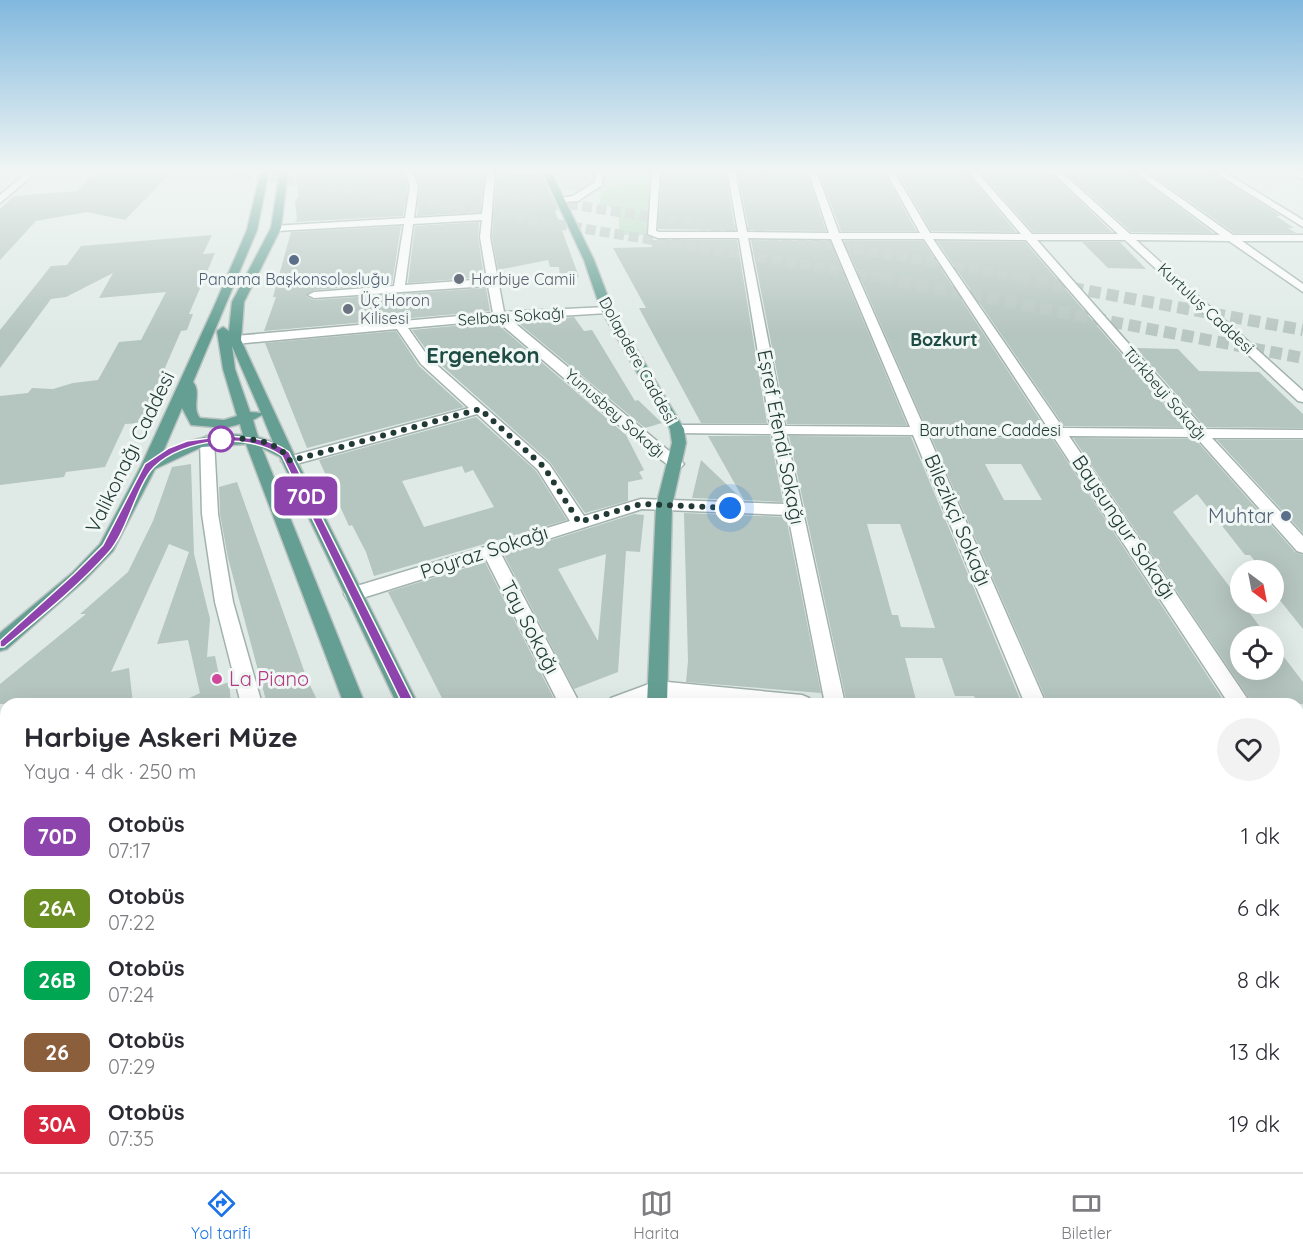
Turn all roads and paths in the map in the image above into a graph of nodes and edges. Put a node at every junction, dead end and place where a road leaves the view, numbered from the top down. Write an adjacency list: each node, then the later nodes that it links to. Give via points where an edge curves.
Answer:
1 (253, 225): 26 (main road, Valikonağı Caddesi)
2 (276, 225): 14 (main road)
3 (331, 225): 14 (street)
4 (408, 225): 23 (street)
5 (486, 225): 22 (street)
6 (573, 225): 27 (main road, Dolapdere Caddesi)
7 (655, 225): 15 (street, via 655,233)
8 (740, 225): 15 (street, Eşref Efendi Sokağı)
9 (831, 225): 16 (street, Bilezikçi Sokağı)
10 (920, 225): 17 (street, Baysungur Sokağı)
11 (1019, 225): 18 (street, Türkbeyi Sokağı)
12 (1115, 225): 20 (street, Kurtuluş Caddesi)
13 (1214, 225): 21 (street)
14 (276, 228): 30 (main road, via 238,302)
15 (742, 236): 16 (street); 37 (street, Eşref Efendi Sokağı)
16 (835, 236): 17 (street); 38 (street, Bilezikçi Sokağı)
17 (927, 237): 18 (street); 39 (street, Baysungur Sokağı)
18 (1030, 237): 20 (street); 40 (street, Türkbeyi Sokağı)
19 (1303, 238): 21 (street)
20 (1131, 239): 21 (street); 32 (street, Kurtuluş Caddesi)
21 (1234, 239): 24 (street)
22 (492, 282): 23 (street); 28 (street)
23 (399, 289): 25 (street)
24 (1303, 289)
25 (314, 295)
26 (219, 309): 31 (main road, Valikonağı Caddesi); 35 (main road, via 229,369)
27 (607, 310): 28 (street, Selbaşı Sokağı); 36 (main road, Dolapdere Caddesi)
28 (499, 316): 29 (street, Selbaşı Sokağı); 45 (street, Yunusbey Sokağı, via 635,435)
29 (400, 325): 30 (street, Selbaşı Sokağı); 34 (street, via 425,361)
30 (235, 340): 33 (main road)
31 (189, 380): 35 (main road, via 188,412 196,422 225,424); 46 (main road, Valikonağı Caddesi)
32 (1303, 398)
33 (265, 404): 35 (main road); 44 (main road)
34 (480, 409): 44 (street); 49 (street, via 544,467)
35 (244, 419): 43 (main road)
36 (677, 429): 37 (street, Baruthane Caddesi); 45 (main road, Dolapdere Caddesi, via 680,443)
37 (778, 429): 38 (street, Baruthane Caddesi); 48 (street, Eşref Efendi Sokağı)
38 (920, 429): 39 (street, Baruthane Caddesi); 61 (street, Bilezikçi Sokağı)
39 (1059, 430): 40 (street, Baruthane Caddesi); 62 (street, Baysungur Sokağı)
40 (1199, 432): 41 (street, Baruthane Caddesi); 50 (street, Türkbeyi Sokağı)
41 (1303, 434)
42 (207, 440): 43 (main road); 46 (main road, via 172,450); 55 (street, via 210,514 224,602)
43 (252, 440): 44 (main road, via 276,447); 56 (main road)
44 (288, 458): 52 (main road)
45 (675, 464): 47 (main road, Dolapdere Caddesi)
46 (149, 466): 53 (main road, Valikonağı Caddesi, via 107,547)
47 (664, 506): 48 (street, Poyraz Sokağı); 49 (street, Poyraz Sokağı, via 641,504); 54 (main road, Dolapdere Caddesi)
48 (795, 510): 60 (street, Eşref Efendi Sokağı)
49 (579, 522): 51 (street, Poyraz Sokağı)
50 (1303, 546)
51 (490, 550): 52 (street, Poyraz Sokağı); 58 (street, Tay Sokağı)
52 (353, 594): 57 (main road)
53 (0, 644)
54 (657, 696): 59 (street)
55 (250, 698)
56 (353, 698)
57 (405, 698)
58 (567, 698)
59 (693, 698)
60 (834, 698)
61 (1033, 698)
62 (1237, 698)

